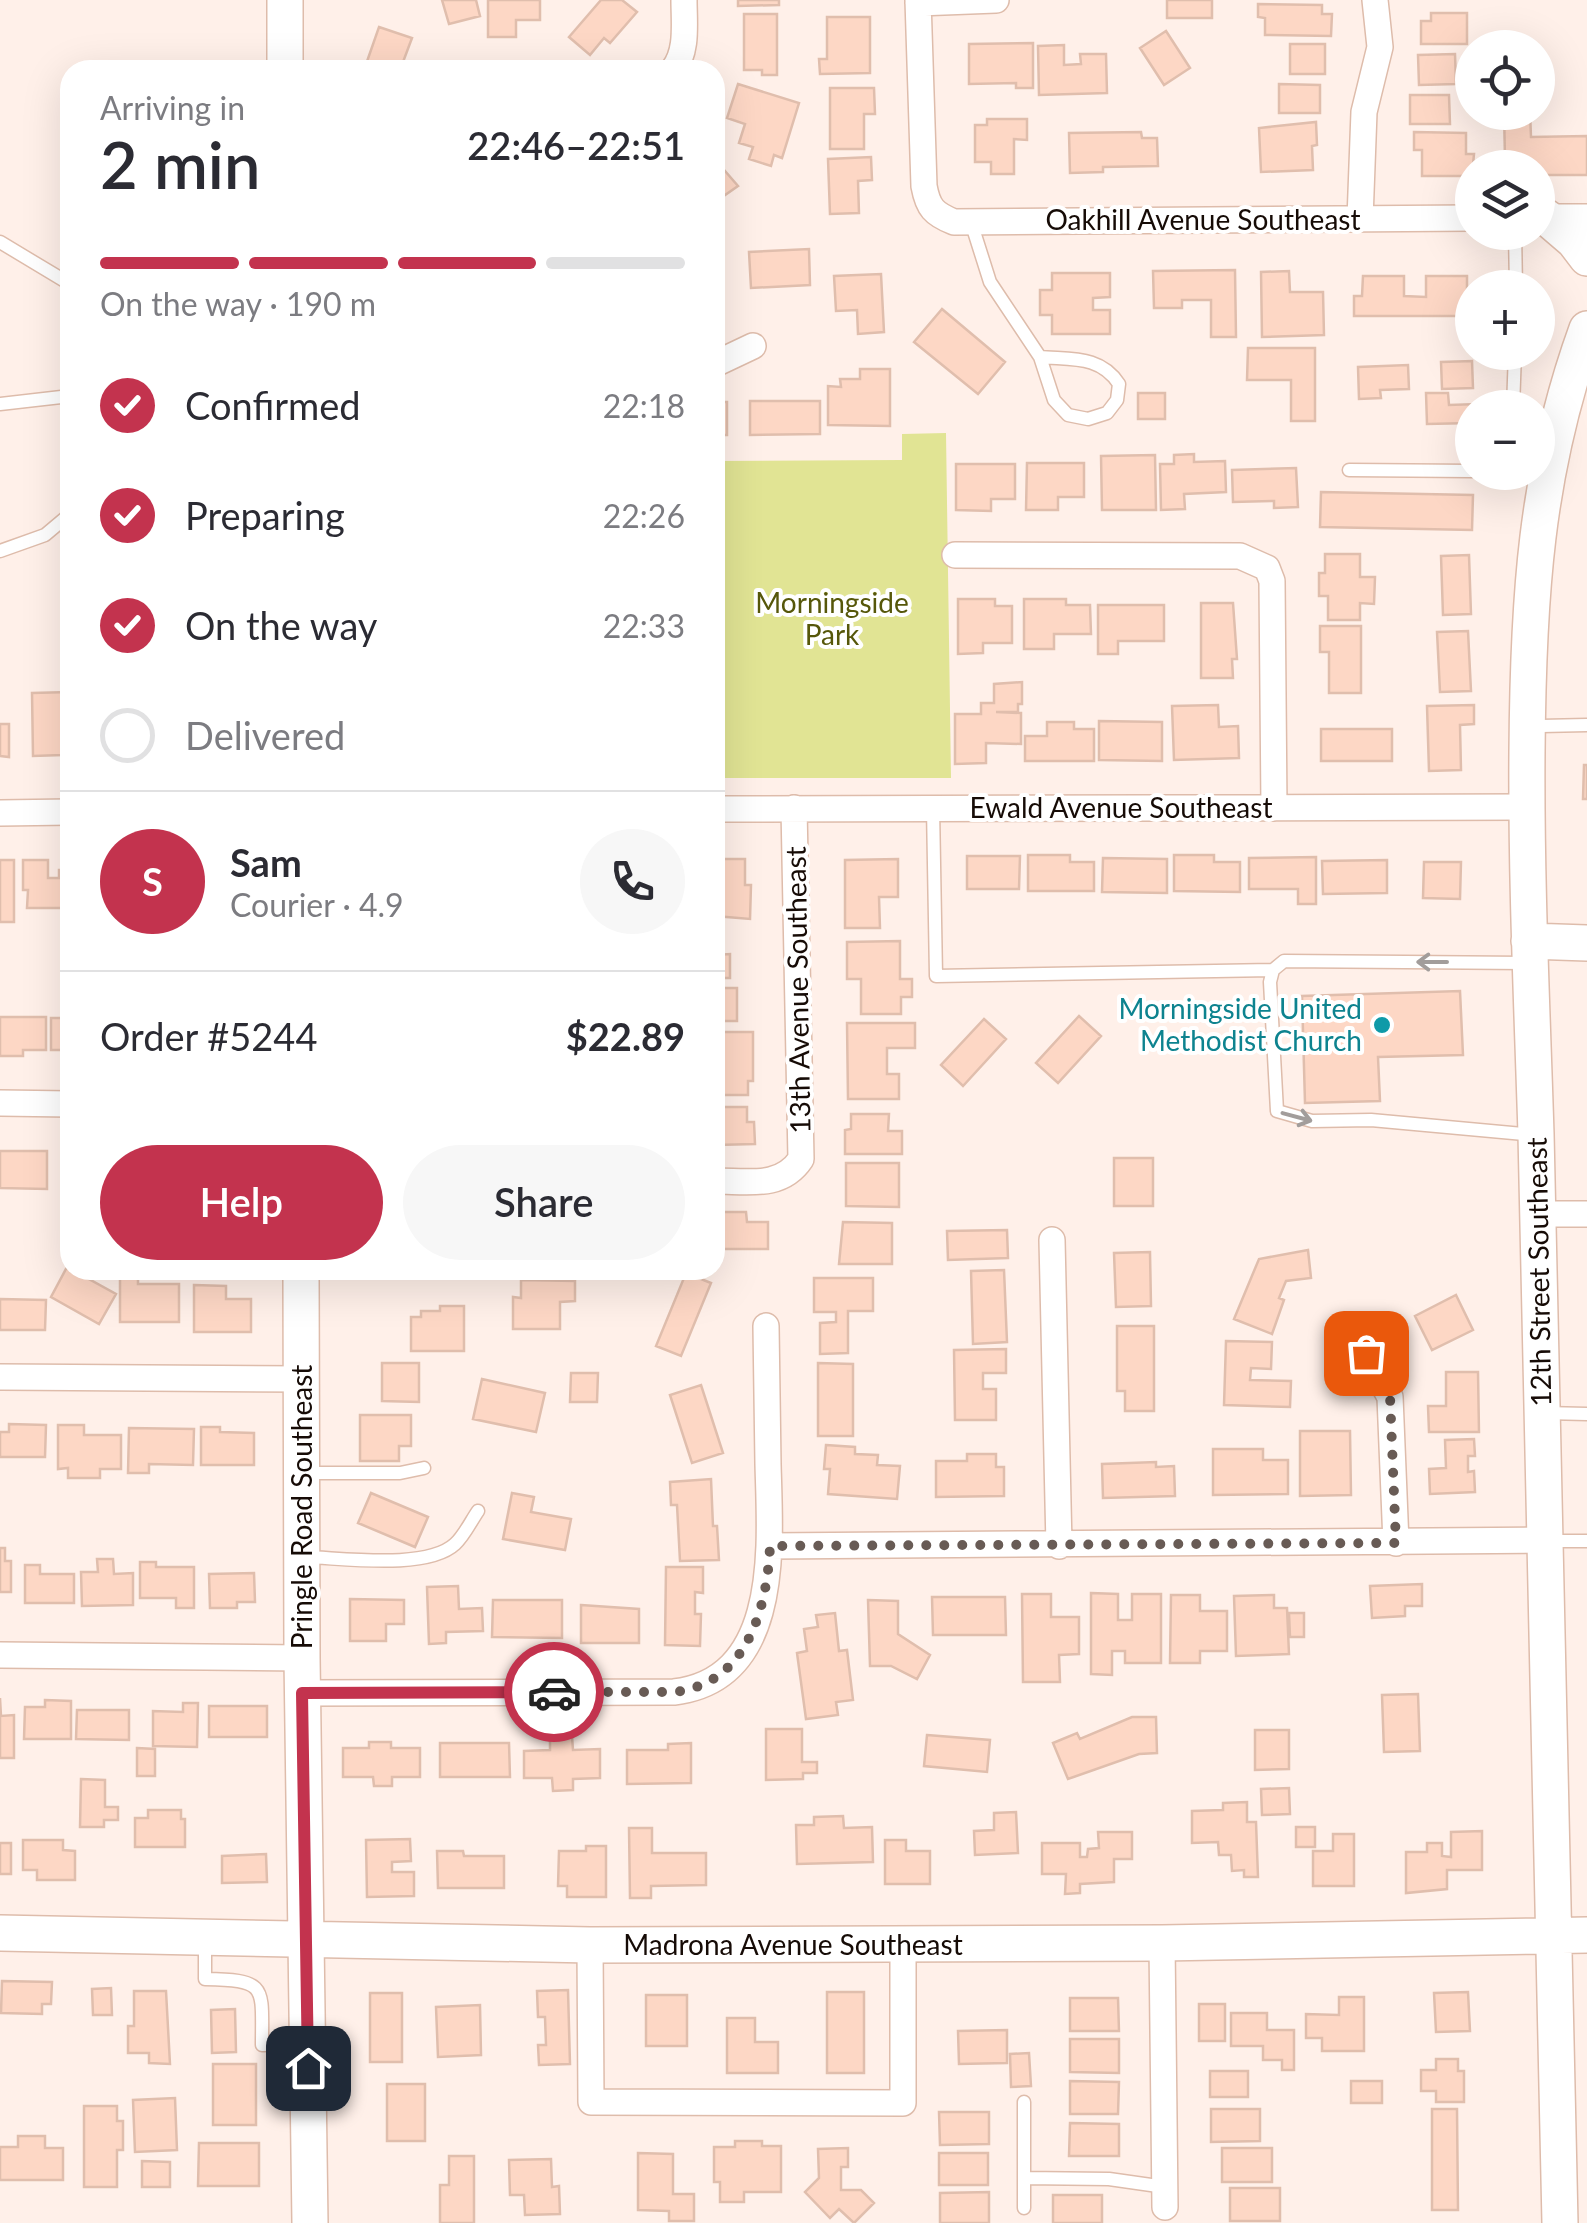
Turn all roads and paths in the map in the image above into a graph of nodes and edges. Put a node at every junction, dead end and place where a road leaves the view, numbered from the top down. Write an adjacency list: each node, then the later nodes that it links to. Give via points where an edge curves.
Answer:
1 (285, 0): 6 (main road)
2 (684, 0): 7 (street)
3 (996, 0): 5 (street)
4 (1375, 0): 10 (street, via 1380,47 1364,112)
5 (918, 2): 12 (street, Oakhill Avenue Southeast, via 927,203 935,214)
6 (285, 60)
7 (680, 60)
8 (1587, 216): 11 (street)
9 (1455, 218): 10 (street, Oakhill Avenue Southeast)
10 (1360, 219): 12 (street, Oakhill Avenue Southeast)
11 (1555, 220)
12 (971, 222): 19 (lane, via 990,282)
13 (1555, 232): 15 (main road, via 1574,241)
14 (0, 242): 16 (lane)
15 (1587, 258)
16 (60, 278)
17 (1587, 329): 30 (main road, 12th Street Southeast, via 1557,425 1536,536)
18 (753, 346): 20 (street)
19 (1040, 356): 19 (lane, via 1054,400 1068,414 1088,419 1107,413 1117,400 1119,384 1110,369)
20 (725, 359)
21 (60, 397): 22 (lane)
22 (0, 404)
23 (1349, 470): 24 (lane)
24 (1455, 471)
25 (60, 522): 26 (lane)
26 (0, 552)
27 (954, 554): 33 (street, via 1240,556 1267,568)
28 (1541, 726): 29 (lane)
29 (1587, 726)
30 (1526, 807): 33 (street, Ewald Avenue Southeast); 38 (main road, 12th Street Southeast)
31 (794, 808): 32 (street, Ewald Avenue Southeast); 34 (street, Ewald Avenue Southeast); 43 (street, 13th Avenue Southeast, via 801,1159 772,1182)
32 (933, 808): 33 (street, Ewald Avenue Southeast); 39 (lane, via 936,976)
33 (1274, 808)
34 (725, 809)
35 (0, 812): 36 (street)
36 (60, 812)
37 (1587, 943): 38 (main road)
38 (1529, 952): 39 (lane, one-way to 39, via 1284,961); 42 (main road, 12th Street Southeast)
39 (1273, 970): 42 (lane, one-way to 42, via 1277,1111 1312,1122 1371,1120)
40 (0, 1103): 41 (street)
41 (60, 1104)
42 (1536, 1136): 44 (main road, 12th Street Southeast)
43 (725, 1180)
44 (1537, 1214): 45 (street); 52 (main road, 12th Street Southeast)
45 (1587, 1214)
46 (1052, 1240): 61 (street)
47 (301, 1280): 51 (main road, Pringle Road Southeast)
48 (766, 1326): 60 (street)
49 (1366, 1353): 59 (street, via 1390,1396)
50 (0, 1377): 51 (street)
51 (302, 1378): 55 (main road, Pringle Road Southeast)
52 (1542, 1413): 53 (lane); 57 (main road, 12th Street Southeast)
53 (1587, 1414)
54 (424, 1468): 55 (lane)
55 (302, 1473): 62 (main road, Pringle Road Southeast)
56 (478, 1511): 62 (lane, via 455,1544 439,1553)
57 (1547, 1540): 58 (lane); 59 (street); 66 (main road, 12th Street Southeast)
58 (1587, 1541)
59 (1396, 1543): 61 (street)
60 (770, 1546): 61 (street); 64 (street, via 768,1584 750,1639 724,1674 692,1690)
61 (1058, 1546)
62 (302, 1557): 64 (main road, Pringle Road Southeast)
63 (0, 1655): 64 (street)
64 (302, 1676): 68 (main road, Pringle Road Southeast)
65 (0, 1934): 67 (main road, Madrona Avenue Southeast)
66 (1571, 1936): 69 (main road, Madrona Avenue Southeast); 78 (main road, 12th Street Southeast)
67 (205, 1938): 68 (main road, Madrona Avenue Southeast); 72 (lane, via 205,1979 257,1987 262,2044)
68 (305, 1940): 70 (main road, Madrona Avenue Southeast); 72 (main road, Pringle Road Southeast)
69 (1162, 1943): 71 (main road, Madrona Avenue Southeast); 75 (street)
70 (590, 1945): 71 (main road, Madrona Avenue Southeast); 71 (street, via 591,2102 903,2103)
71 (904, 1945)
72 (308, 2044): 77 (main road, Pringle Road Southeast)
73 (1024, 2102): 74 (lane)
74 (1024, 2178): 75 (lane, via 1109,2179); 76 (lane)
75 (1165, 2197)
76 (1024, 2208)
77 (310, 2223)
78 (1560, 2223)

